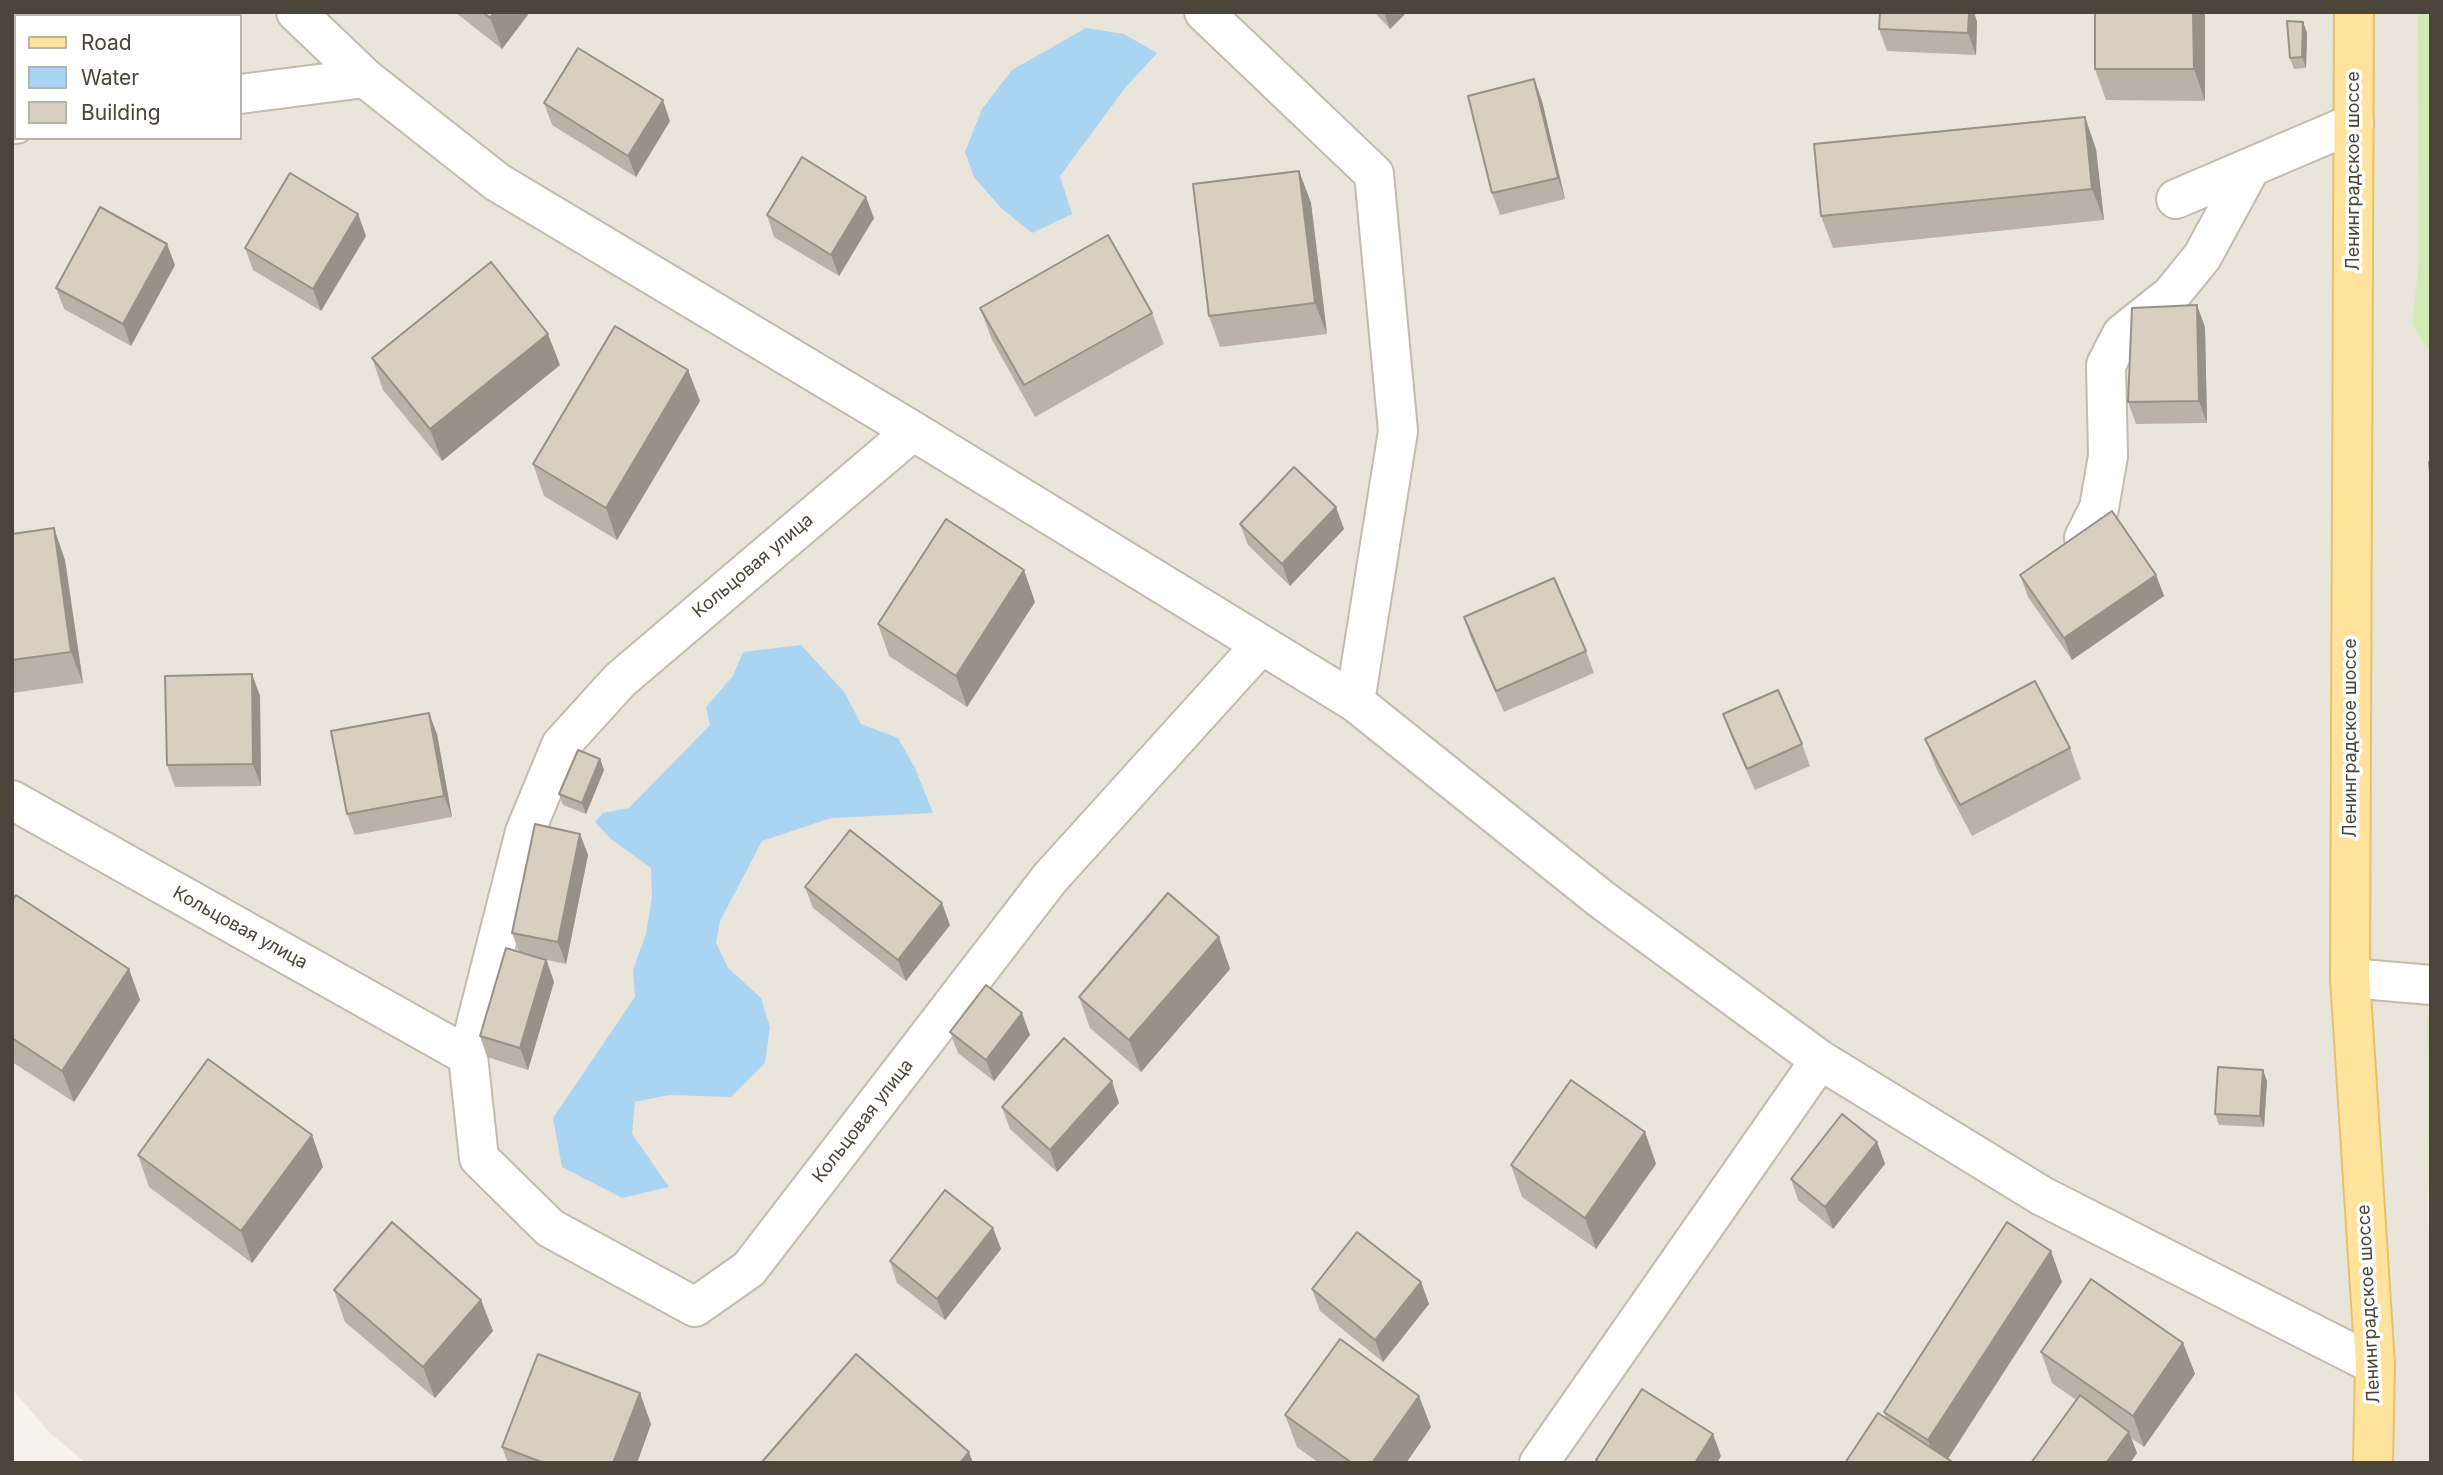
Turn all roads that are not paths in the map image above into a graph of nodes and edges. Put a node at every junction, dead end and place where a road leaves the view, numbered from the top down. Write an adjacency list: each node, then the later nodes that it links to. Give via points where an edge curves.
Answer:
1 (296, 12): 4 (street)
2 (1204, 12): 12 (street, via 1374,174 1398,431)
3 (2354, 12): 6 (main road, Ленинградское шоссе)
4 (365, 78): 5 (street); 9 (street, via 498,182)
5 (242, 94)
6 (2354, 123): 7 (street); 14 (main road, Ленинградское шоссе)
7 (2251, 167): 8 (street); 10 (street, via 2202,257 2171,295 2122,334 2106,365 2108,456 2099,508)
8 (2176, 199)
9 (913, 430): 11 (street); 16 (street, Кольцовая улица, via 620,680 561,745 525,832)
10 (2084, 538)
11 (1261, 645): 12 (street); 16 (street, Кольцовая улица, via 1050,878 749,1269 695,1307 550,1228 479,1158)
12 (1355, 702): 17 (street, via 1601,899)
13 (12, 800): 16 (street, Кольцовая улица)
14 (2350, 978): 15 (street); 18 (main road, Ленинградское шоссе)
15 (2431, 985)
16 (468, 1056)
17 (1821, 1060): 18 (street, via 2042,1196); 19 (street)
18 (2375, 1365): 20 (main road, Ленинградское шоссе)
19 (1539, 1463)
20 (2373, 1463)

